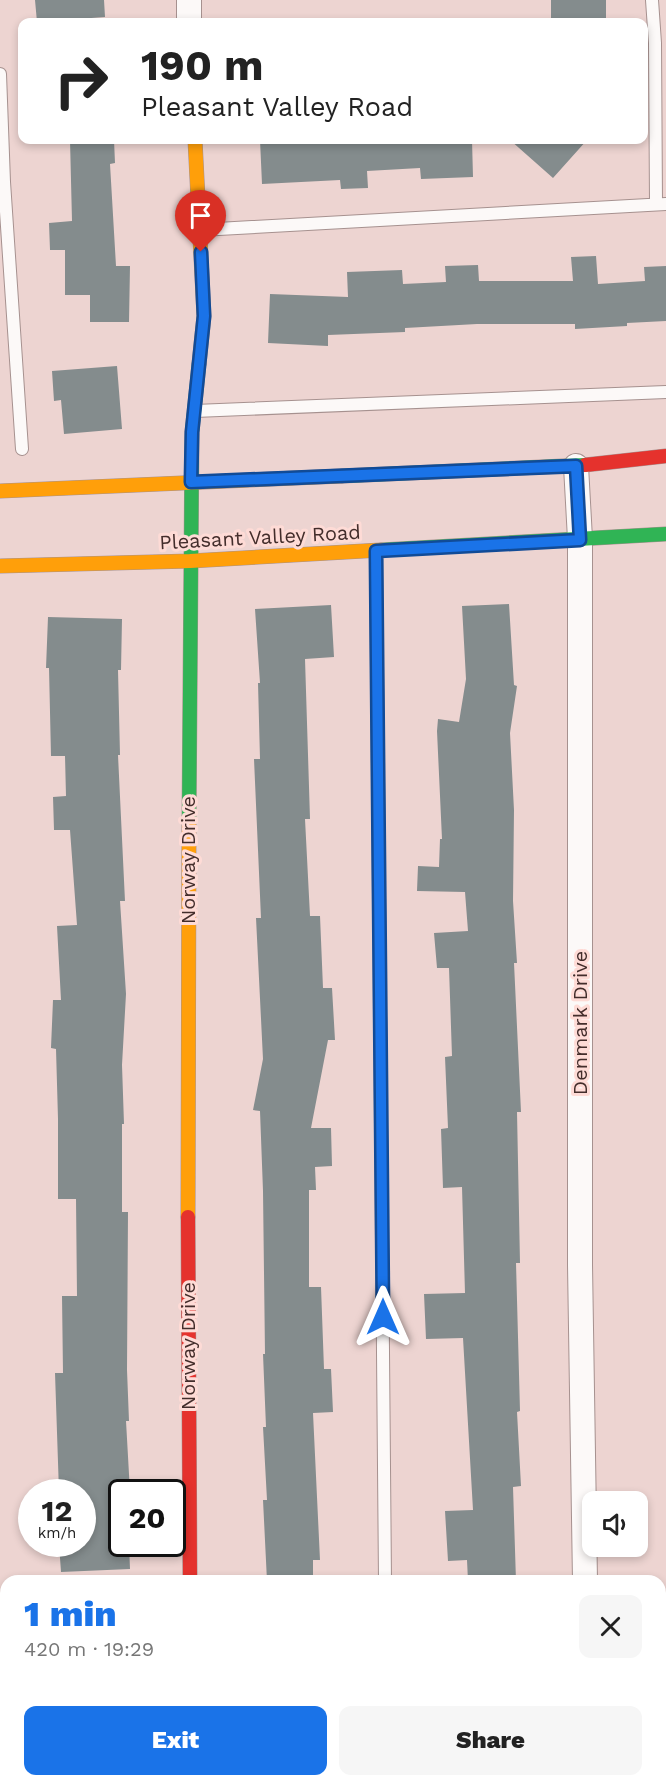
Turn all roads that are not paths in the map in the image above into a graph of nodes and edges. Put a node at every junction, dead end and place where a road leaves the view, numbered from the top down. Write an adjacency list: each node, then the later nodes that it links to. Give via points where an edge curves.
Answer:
1 (189, 0): 3 (street)
2 (652, 0): 7 (lane)
3 (189, 18)
4 (0, 74): 5 (lane)
5 (1, 111): 11 (lane)
6 (195, 144): 8 (street, Norway Drive)
7 (661, 204): 8 (lane)
8 (200, 230): 10 (street, Norway Drive, via 204,316)
9 (666, 392): 10 (lane)
10 (194, 411): 14 (street, Norway Drive)
11 (22, 449)
12 (666, 456): 13 (street)
13 (576, 466): 14 (street); 17 (street, Denmark Drive)
14 (191, 482): 15 (street); 19 (street, Norway Drive)
15 (0, 491)
16 (666, 534): 17 (street, Pleasant Valley Road)
17 (580, 540): 18 (street, Pleasant Valley Road); 23 (street, Denmark Drive, via 580,1265)
18 (376, 551): 19 (street, Pleasant Valley Road); 22 (lane)
19 (190, 561): 20 (street, Pleasant Valley Road); 21 (street, Norway Drive)
20 (0, 566)
21 (190, 1575)
22 (385, 1575)
23 (585, 1575)

